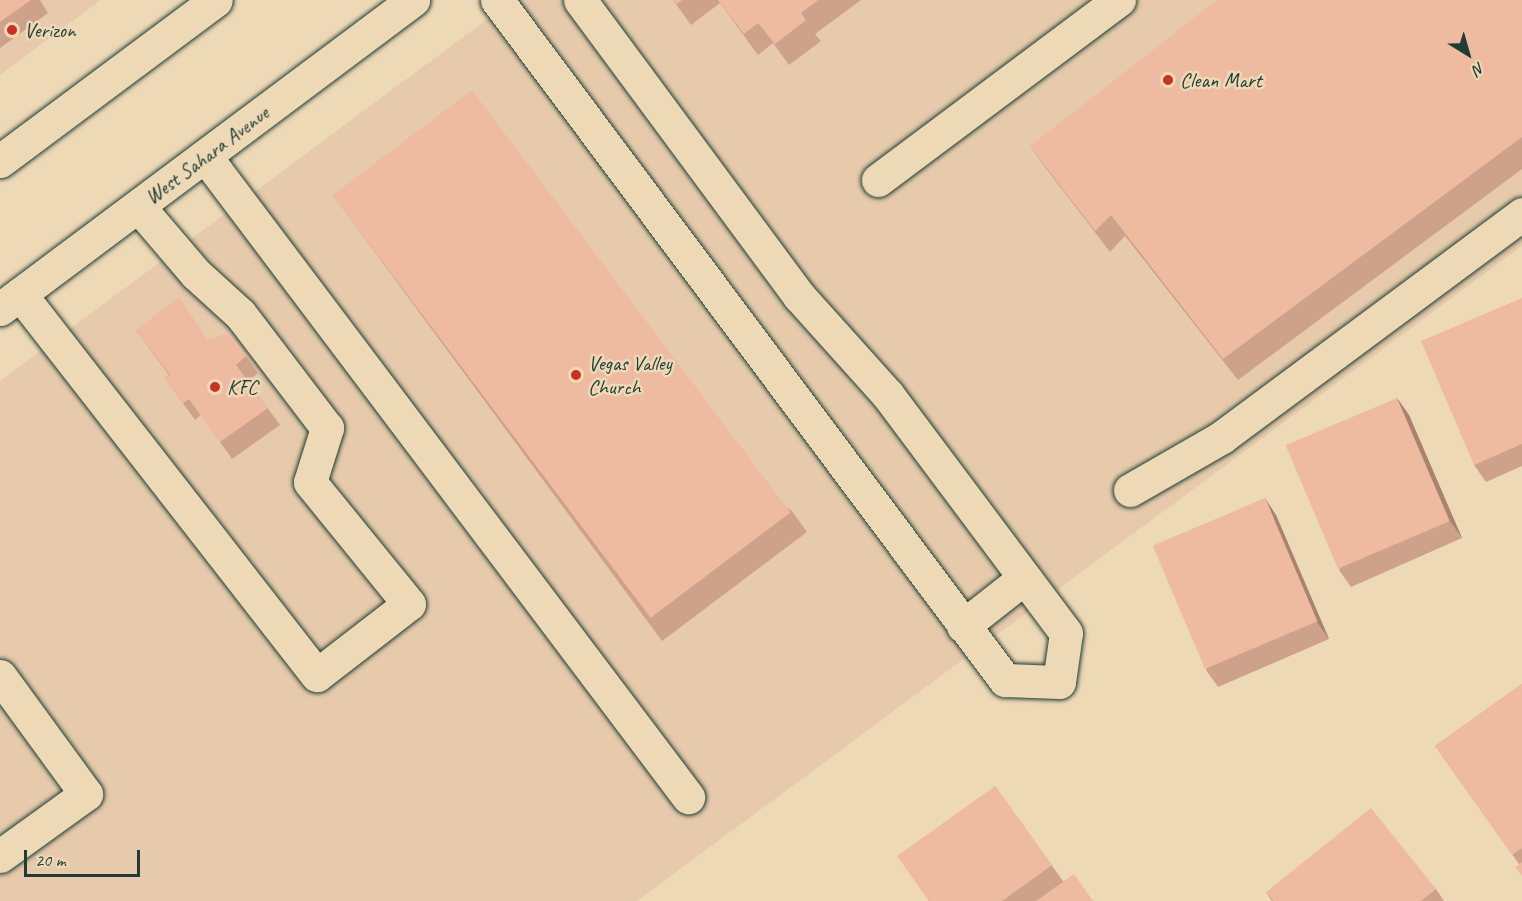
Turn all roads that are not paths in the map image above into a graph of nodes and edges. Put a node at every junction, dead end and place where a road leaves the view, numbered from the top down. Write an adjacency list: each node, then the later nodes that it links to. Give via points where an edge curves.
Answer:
1 (216, 0): 7 (main road)
2 (497, 0): 14 (main road)
3 (580, 0): 13 (main road, via 799,296 887,394)
4 (1119, 0): 8 (main road)
5 (400, 5): 6 (main road, West Sahara Avenue)
6 (204, 156): 9 (main road, West Sahara Avenue); 16 (main road)
7 (0, 161)
8 (878, 180)
9 (138, 206): 11 (main road, West Sahara Avenue); 11 (main road, via 196,274 240,314 327,428 310,482 409,604 317,675)
10 (1522, 214): 12 (main road, via 1222,437)
11 (10, 302)
12 (1130, 490)
13 (1023, 579): 14 (main road); 14 (main road, via 1066,633 1059,682 1005,680)
14 (963, 626)
15 (0, 676): 17 (main road, via 86,794)
16 (688, 797)
17 (0, 856)

